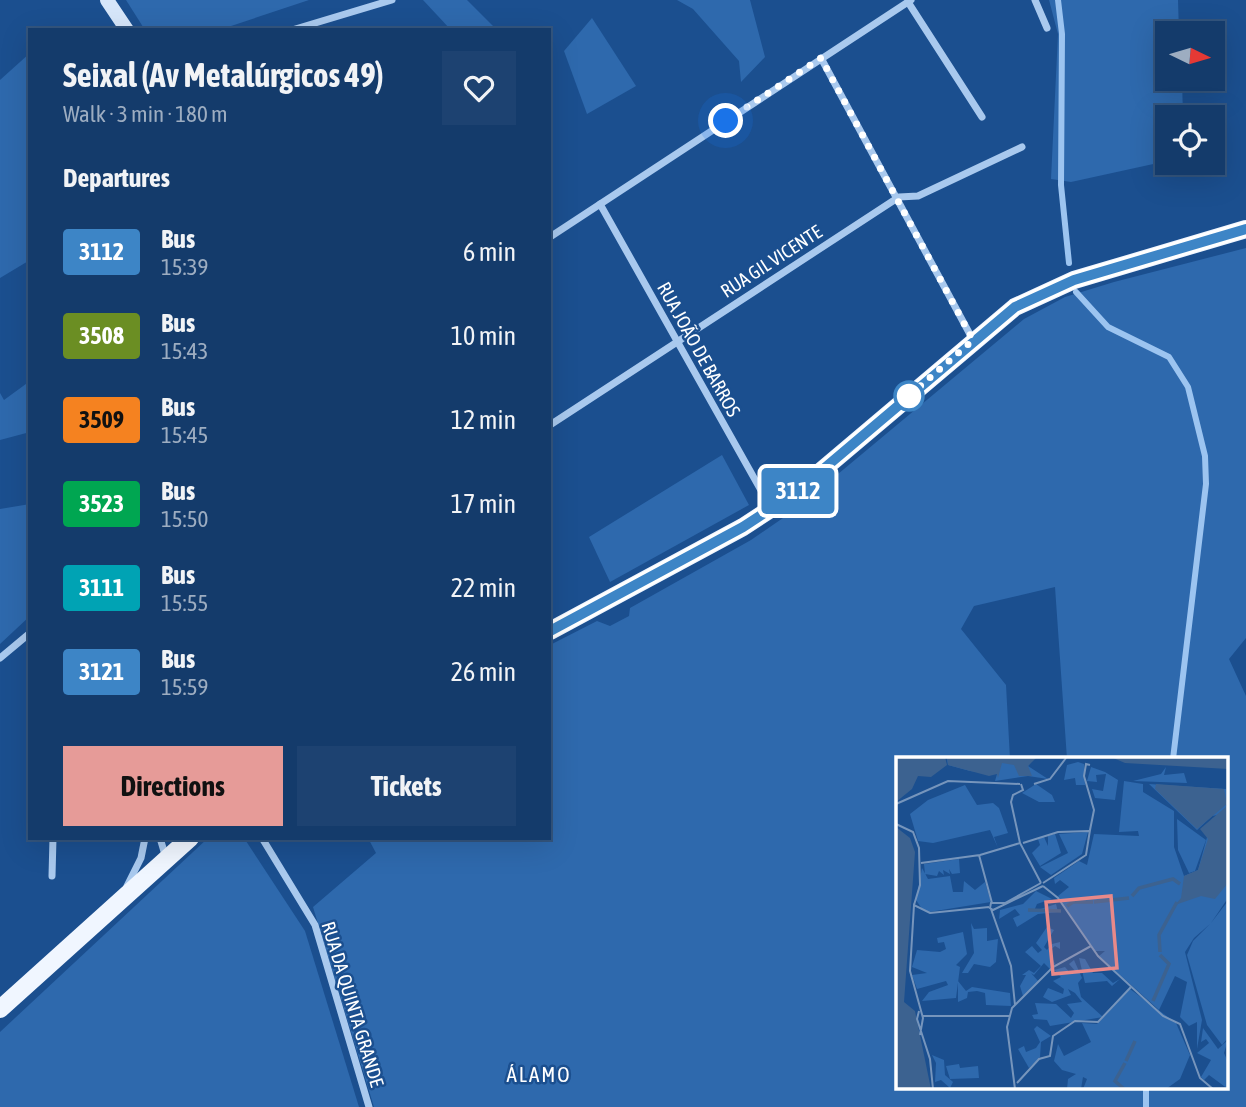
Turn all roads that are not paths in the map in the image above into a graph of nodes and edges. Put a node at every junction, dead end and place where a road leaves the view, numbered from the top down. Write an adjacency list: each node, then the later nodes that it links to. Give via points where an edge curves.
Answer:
1 (107, 0): 5 (main road)
2 (392, 0): 6 (street)
3 (1035, 0): 7 (street)
4 (910, 1): 8 (street); 9 (street)
5 (126, 28)
6 (306, 28)
7 (1046, 28)
8 (821, 58): 11 (street); 12 (street)
9 (982, 117)
10 (1022, 147): 11 (street, RUA GIL VICENTE, via 918,196)
11 (899, 197): 15 (street); 16 (street, RUA GIL VICENTE)
12 (600, 204): 14 (street); 16 (street, RUA JOÃO DE BARROS)
13 (1246, 229): 15 (main road, via 1064,284 1015,307)
14 (551, 236)
15 (973, 340): 18 (main road)
16 (675, 342): 17 (street, RUA GIL VICENTE); 18 (street, RUA JOÃO DE BARROS)
17 (551, 424)
18 (772, 509): 19 (main road)
19 (551, 630)
20 (28, 636): 21 (street)
21 (0, 658)
22 (53, 840): 28 (street)
23 (144, 840): 29 (street, via 137,867)
24 (161, 840): 27 (street)
25 (188, 840): 27 (main road)
26 (263, 840): 31 (street, RUA DA QUINTA GRANDE, via 314,925)
27 (166, 859): 29 (main road)
28 (52, 876)
29 (118, 902): 30 (main road)
30 (0, 1009)
31 (369, 1107)

